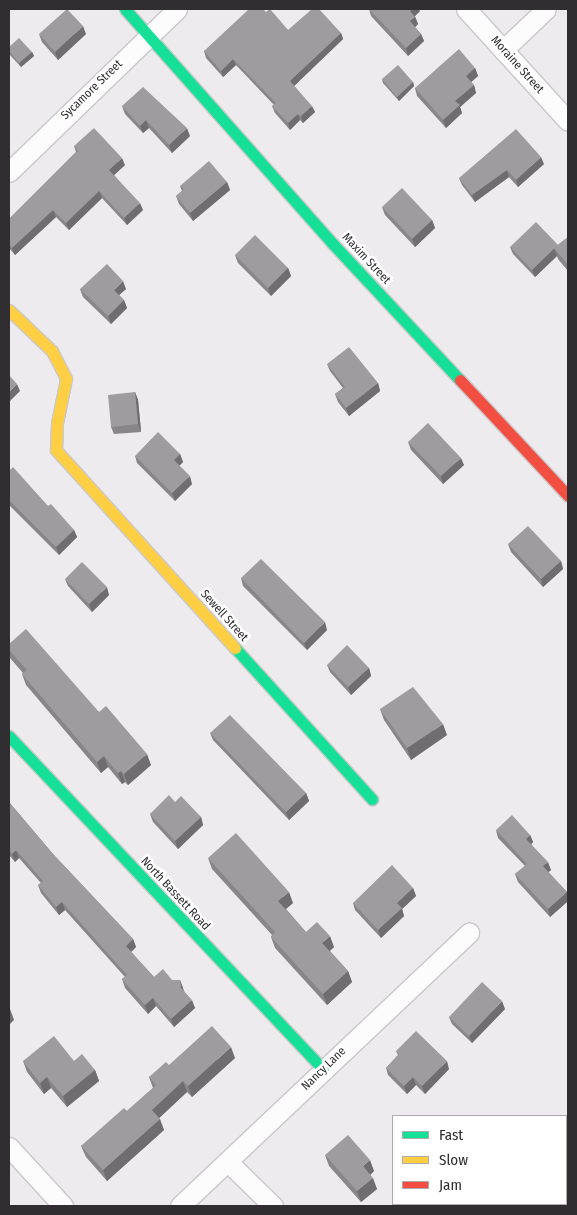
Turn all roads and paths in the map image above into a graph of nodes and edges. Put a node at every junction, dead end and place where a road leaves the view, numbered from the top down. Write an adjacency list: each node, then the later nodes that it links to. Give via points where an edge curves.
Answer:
1 (124, 9): 5 (street, Maxim Street)
2 (177, 9): 5 (street, Sycamore Street)
3 (466, 9): 6 (street, Moraine Street)
4 (546, 9): 6 (street)
5 (148, 36): 8 (street, Sycamore Street); 10 (street, Maxim Street, via 333,244)
6 (503, 50): 7 (street, Moraine Street)
7 (568, 121)
8 (9, 172)
9 (9, 310): 12 (street, Sewell Street, via 52,351 66,379 56,450)
10 (568, 496)
11 (9, 736): 14 (street, North Bassett Road)
12 (372, 799)
13 (469, 933): 14 (street, Nancy Lane)
14 (323, 1069): 16 (street, Nancy Lane)
15 (9, 1147): 17 (street)
16 (228, 1162): 18 (street, Nancy Lane); 19 (street)
17 (63, 1206)
18 (180, 1206)
19 (273, 1206)

